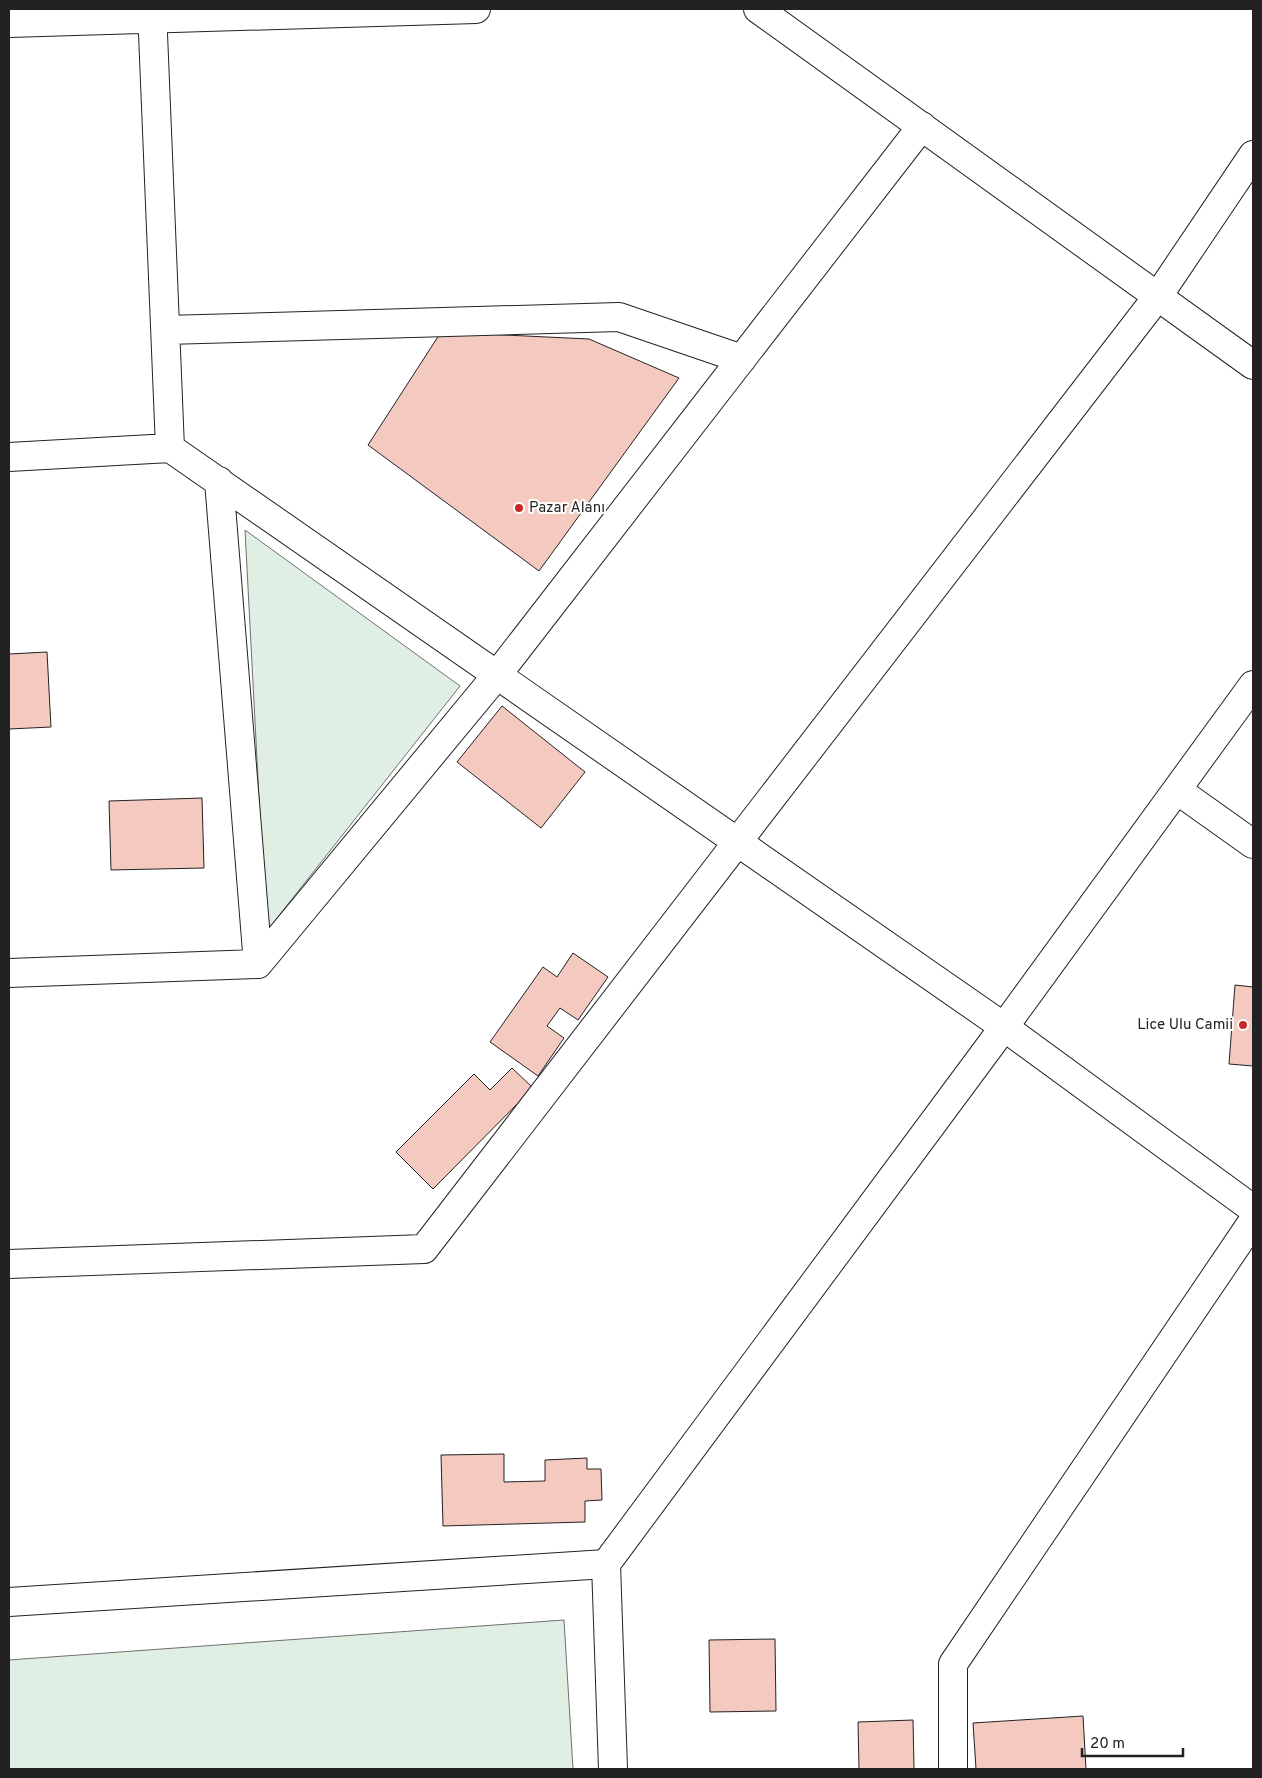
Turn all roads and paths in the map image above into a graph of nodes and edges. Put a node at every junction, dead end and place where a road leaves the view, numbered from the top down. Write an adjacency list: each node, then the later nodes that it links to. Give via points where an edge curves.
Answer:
1 (476, 9): 3 (street)
2 (758, 9): 5 (street)
3 (152, 14): 4 (street); 8 (street)
4 (9, 23)
5 (922, 126): 7 (street); 9 (street)
6 (1253, 155): 7 (street)
7 (1158, 296): 10 (street); 17 (street)
8 (166, 330): 9 (street, via 619,317); 11 (street)
9 (742, 359): 14 (street)
10 (1253, 365)
11 (170, 448): 12 (street); 13 (street)
12 (9, 457)
13 (219, 481): 14 (street); 19 (street)
14 (497, 675): 17 (street); 19 (street)
15 (1253, 685): 16 (street)
16 (1178, 790): 18 (street); 21 (street)
17 (736, 841): 21 (street); 24 (street, via 424,1249)
18 (1253, 844)
19 (258, 964): 20 (street)
20 (9, 973)
21 (1004, 1027): 22 (street); 25 (street)
22 (1253, 1209)
23 (1253, 1222): 28 (street, via 953,1664)
24 (9, 1264)
25 (606, 1564): 26 (street); 27 (street)
26 (9, 1602)
27 (613, 1769)
28 (953, 1769)

